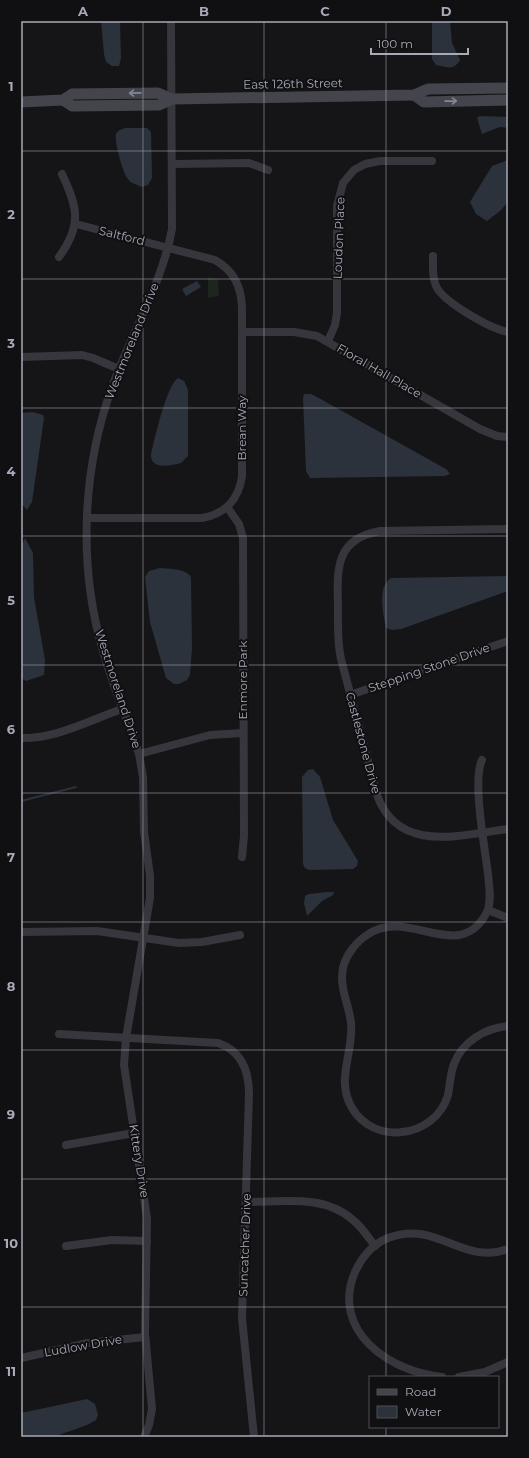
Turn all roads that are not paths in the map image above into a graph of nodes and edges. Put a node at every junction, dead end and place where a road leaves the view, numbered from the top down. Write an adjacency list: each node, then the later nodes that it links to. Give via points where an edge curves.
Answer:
1 (171, 21): 4 (street, Westmoreland Drive)
2 (508, 88): 3 (main road, East 126th Street, via 428,89)
3 (414, 95): 4 (main road, East 126th Street); 5 (main road, East 126th Street, one-way to 5, via 424,102)
4 (172, 99): 6 (main road, East 126th Street, via 158,92 72,94 63,100); 8 (street, Westmoreland Drive)
5 (508, 100)
6 (21, 102)
7 (432, 161): 17 (street, Loudon Place, via 368,163 354,170 343,183 337,206 337,313)
8 (173, 164): 9 (street, via 249,163); 12 (street, Westmoreland Drive, via 173,220)
9 (268, 170)
10 (62, 174): 11 (street, via 74,203)
11 (76, 224): 12 (street, Saltford); 14 (street, via 70,241)
12 (169, 248): 15 (street, Brean Way, via 215,260 230,271 241,293); 19 (street, Westmoreland Drive)
13 (433, 256): 16 (street, via 434,282 445,298 492,327)
14 (59, 257)
15 (242, 332): 17 (street, Floral Hall Place, via 299,332); 21 (street, Brean Way, via 242,476 239,491)
16 (508, 332)
17 (328, 341): 20 (street, Floral Hall Place, via 480,429)
18 (21, 357): 19 (street, via 82,355)
19 (119, 369): 22 (street, Westmoreland Drive, via 107,401 95,449)
20 (508, 438)
21 (227, 507): 22 (street, Brean Way, via 214,515 202,518); 27 (street, Enmore Park, via 239,524 243,538)
22 (87, 518): 26 (street, Westmoreland Drive, via 88,569 95,615 102,650)
23 (508, 529): 25 (street, Castlestone Drive, via 380,531 363,535 349,545 338,564 337,589 339,649)
24 (508, 641): 25 (street, Stepping Stone Drive)
25 (350, 695): 32 (street, Castlestone Drive, via 377,795 384,812 393,822 407,832 426,837)
26 (122, 708): 28 (street, via 54,734); 29 (street, Westmoreland Drive)
27 (243, 733): 29 (street, via 210,734); 33 (street, Enmore Park)
28 (21, 738)
29 (139, 754): 34 (street, Westmoreland Drive, via 143,777 144,832)
30 (482, 760): 32 (street, via 478,780)
31 (508, 829): 32 (street, Castlestone Drive)
32 (483, 832): 35 (street, via 489,889)
33 (242, 857)
34 (150, 886): 39 (street, Kittery Drive)
35 (488, 910): 36 (street); 40 (street, via 478,924 465,933 443,936 408,926 388,926 366,935 352,949 342,977 342,990 351,1028 344,1080 347,1099 359,1118 378,1130 399,1133 420,1127 433,1118 444,1104 454,1065 466,1046 484,1032)
36 (508, 918)
37 (21, 932): 39 (street, via 98,931)
38 (240, 935): 39 (street, via 190,943)
39 (143, 939): 42 (street, Kittery Drive)
40 (508, 1026)
41 (59, 1034): 42 (street)
42 (126, 1038): 43 (street, Kittery Drive, via 125,1076); 45 (street, Suncatcher Drive, via 218,1043 238,1056 245,1067 249,1082)
43 (134, 1133): 44 (street); 46 (street, Kittery Drive, via 145,1196)
44 (66, 1145)
45 (246, 1202): 48 (street, via 308,1202 330,1206 354,1220); 56 (street, Suncatcher Drive, via 242,1324)
46 (147, 1242): 47 (street, via 112,1240); 50 (street, Kittery Drive)
47 (66, 1246)
48 (375, 1246): 49 (street, via 394,1236 418,1233 477,1252 492,1253); 53 (street, via 357,1268 350,1290 350,1307 358,1331 375,1350 398,1365)
49 (508, 1249)
50 (145, 1337): 51 (street, Ludlow Drive, via 88,1343); 55 (street, Kittery Drive, via 152,1408)
51 (21, 1358)
52 (508, 1362): 54 (street, via 485,1372)
53 (435, 1376)
54 (464, 1376)
55 (144, 1437)
56 (254, 1437)

